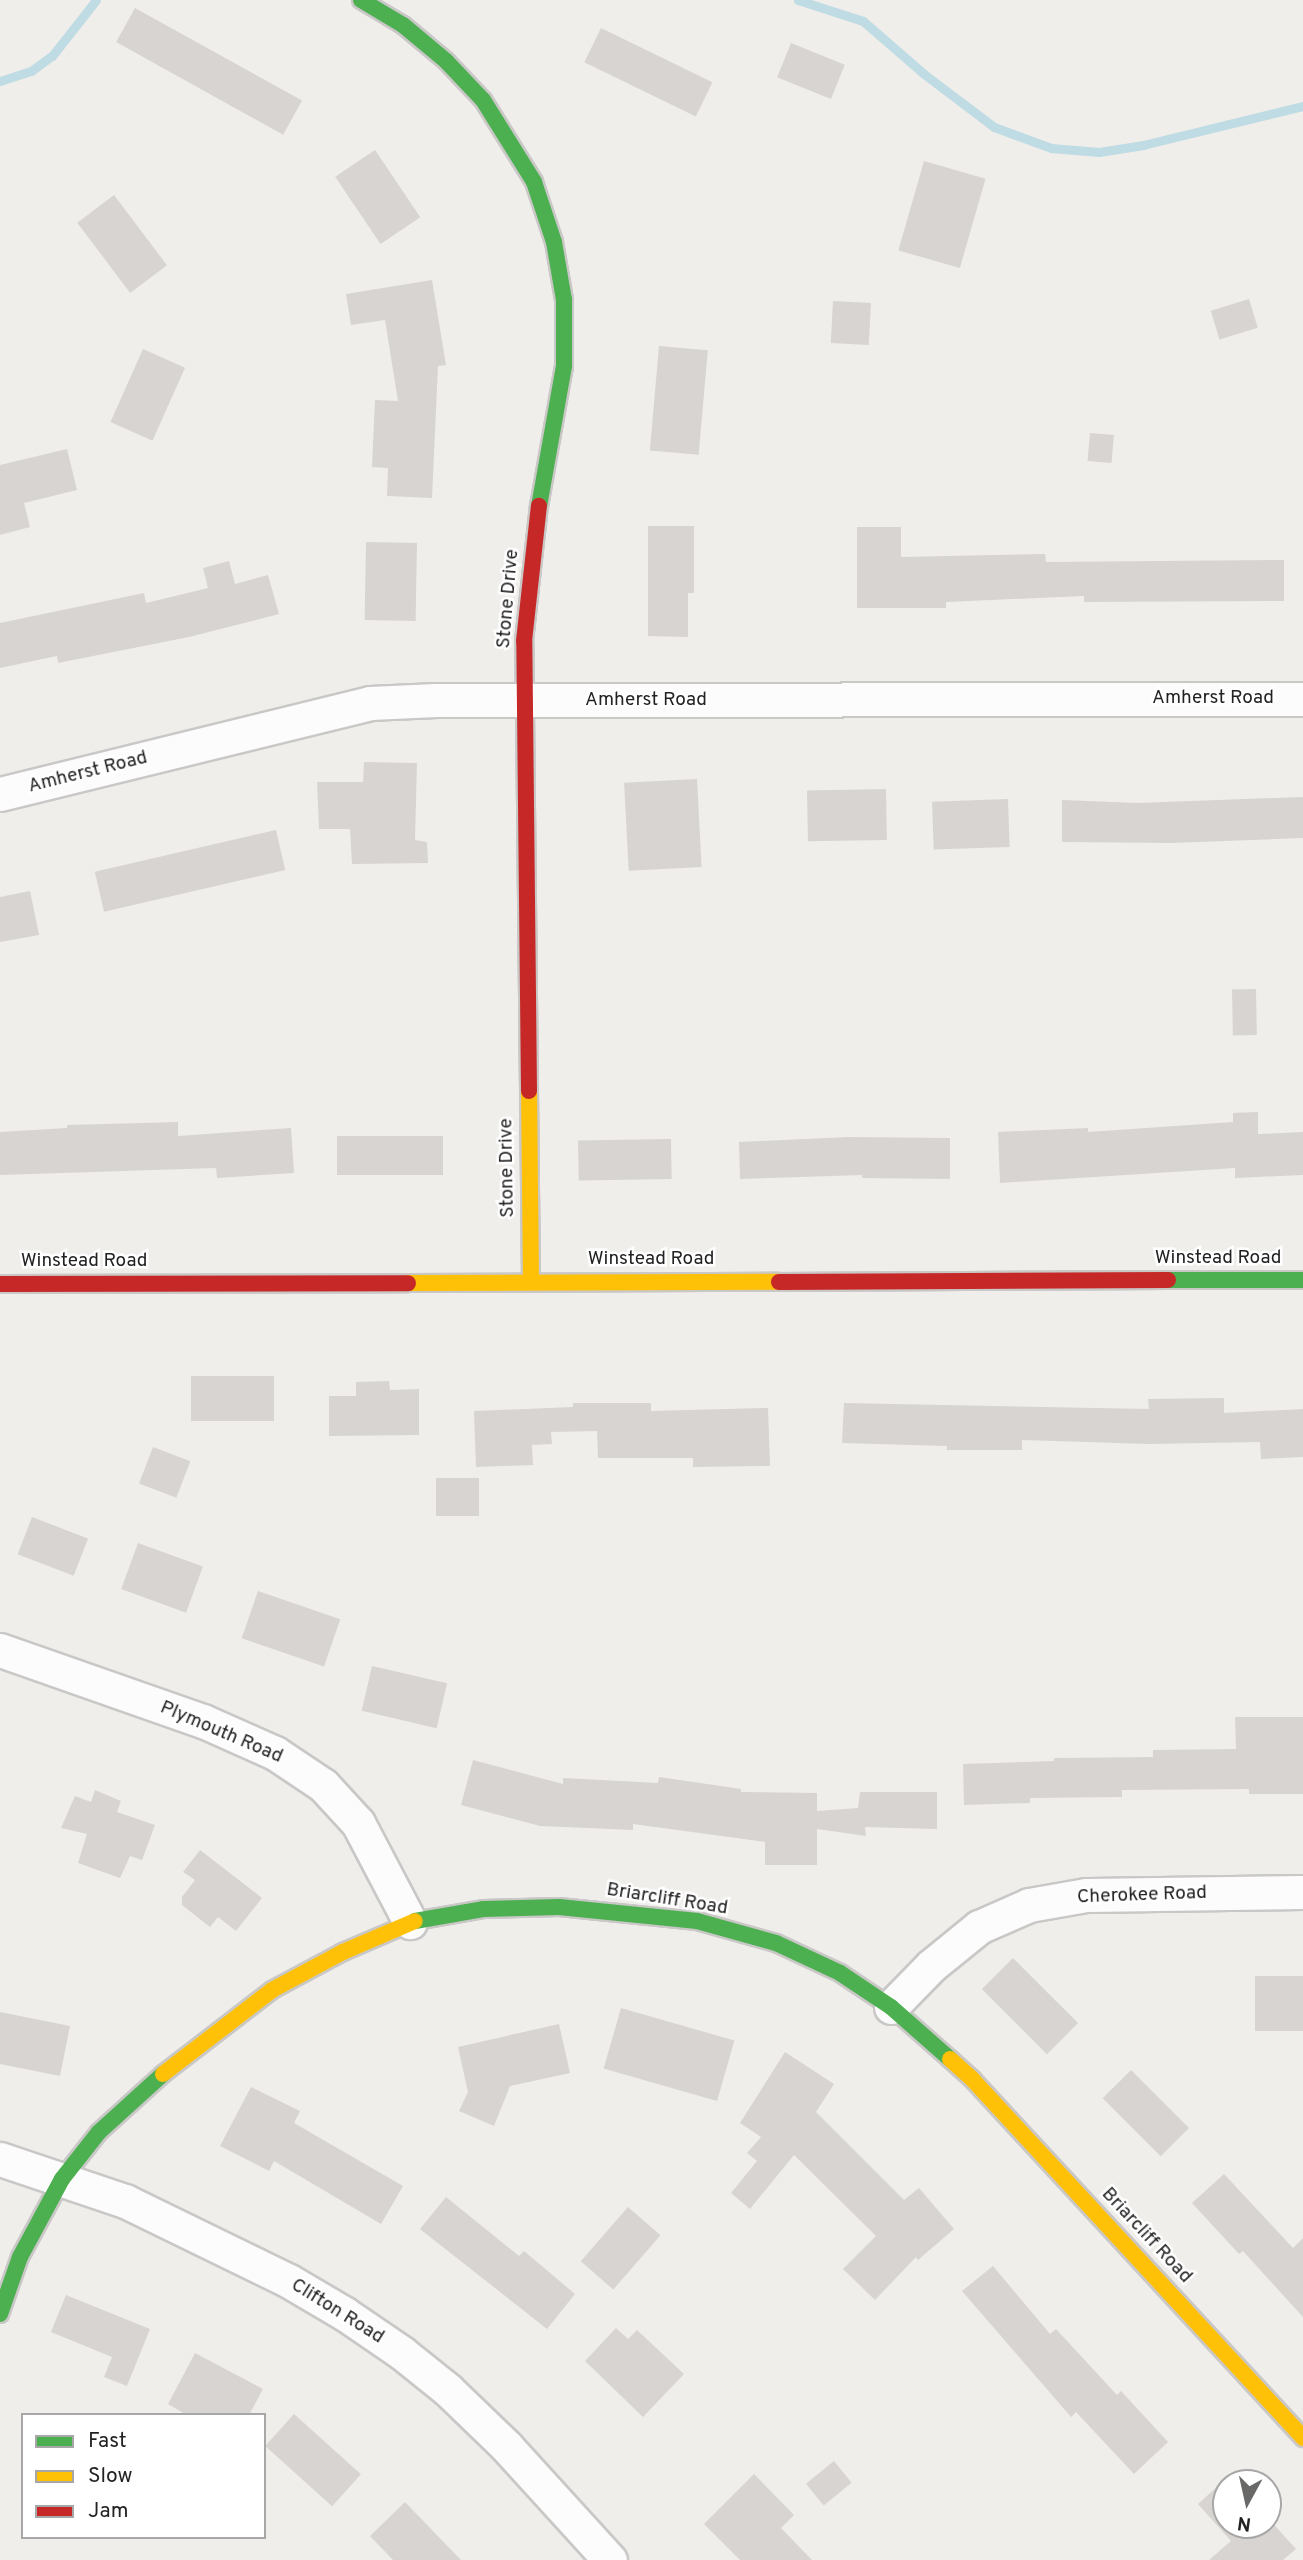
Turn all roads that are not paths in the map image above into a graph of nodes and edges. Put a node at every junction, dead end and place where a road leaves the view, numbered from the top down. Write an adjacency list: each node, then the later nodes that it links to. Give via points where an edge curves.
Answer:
1 (361, 0): 3 (street, Stone Drive, via 403,25 482,100 534,182 554,242 564,299 564,366 538,513 524,641)
2 (1303, 699): 3 (street, Amherst Road)
3 (523, 702): 4 (street, Amherst Road, via 370,703); 6 (street, Stone Drive)
4 (0, 794)
5 (1303, 1280): 6 (street, Winstead Road)
6 (531, 1281): 7 (street, Winstead Road)
7 (0, 1284)
8 (0, 1650): 10 (street, Plymouth Road, via 203,1721 275,1753 323,1785 358,1823)
9 (1303, 1892): 11 (street, Cherokee Road, via 1086,1895 1029,1905 979,1927)
10 (410, 1922): 11 (street, Briarcliff Road, via 483,1909 559,1907 696,1922 776,1943 840,1973); 13 (street, Briarcliff Road, via 272,1990 209,2036 142,2089)
11 (891, 2007): 15 (street, Briarcliff Road, via 973,2080)
12 (0, 2159): 13 (street, Clifton Road)
13 (62, 2179): 14 (street, Briarcliff Road, via 20,2257); 16 (street, Clifton Road, via 125,2201 277,2275 402,2353 507,2447)
14 (0, 2314)
15 (1303, 2438)
16 (610, 2560)

